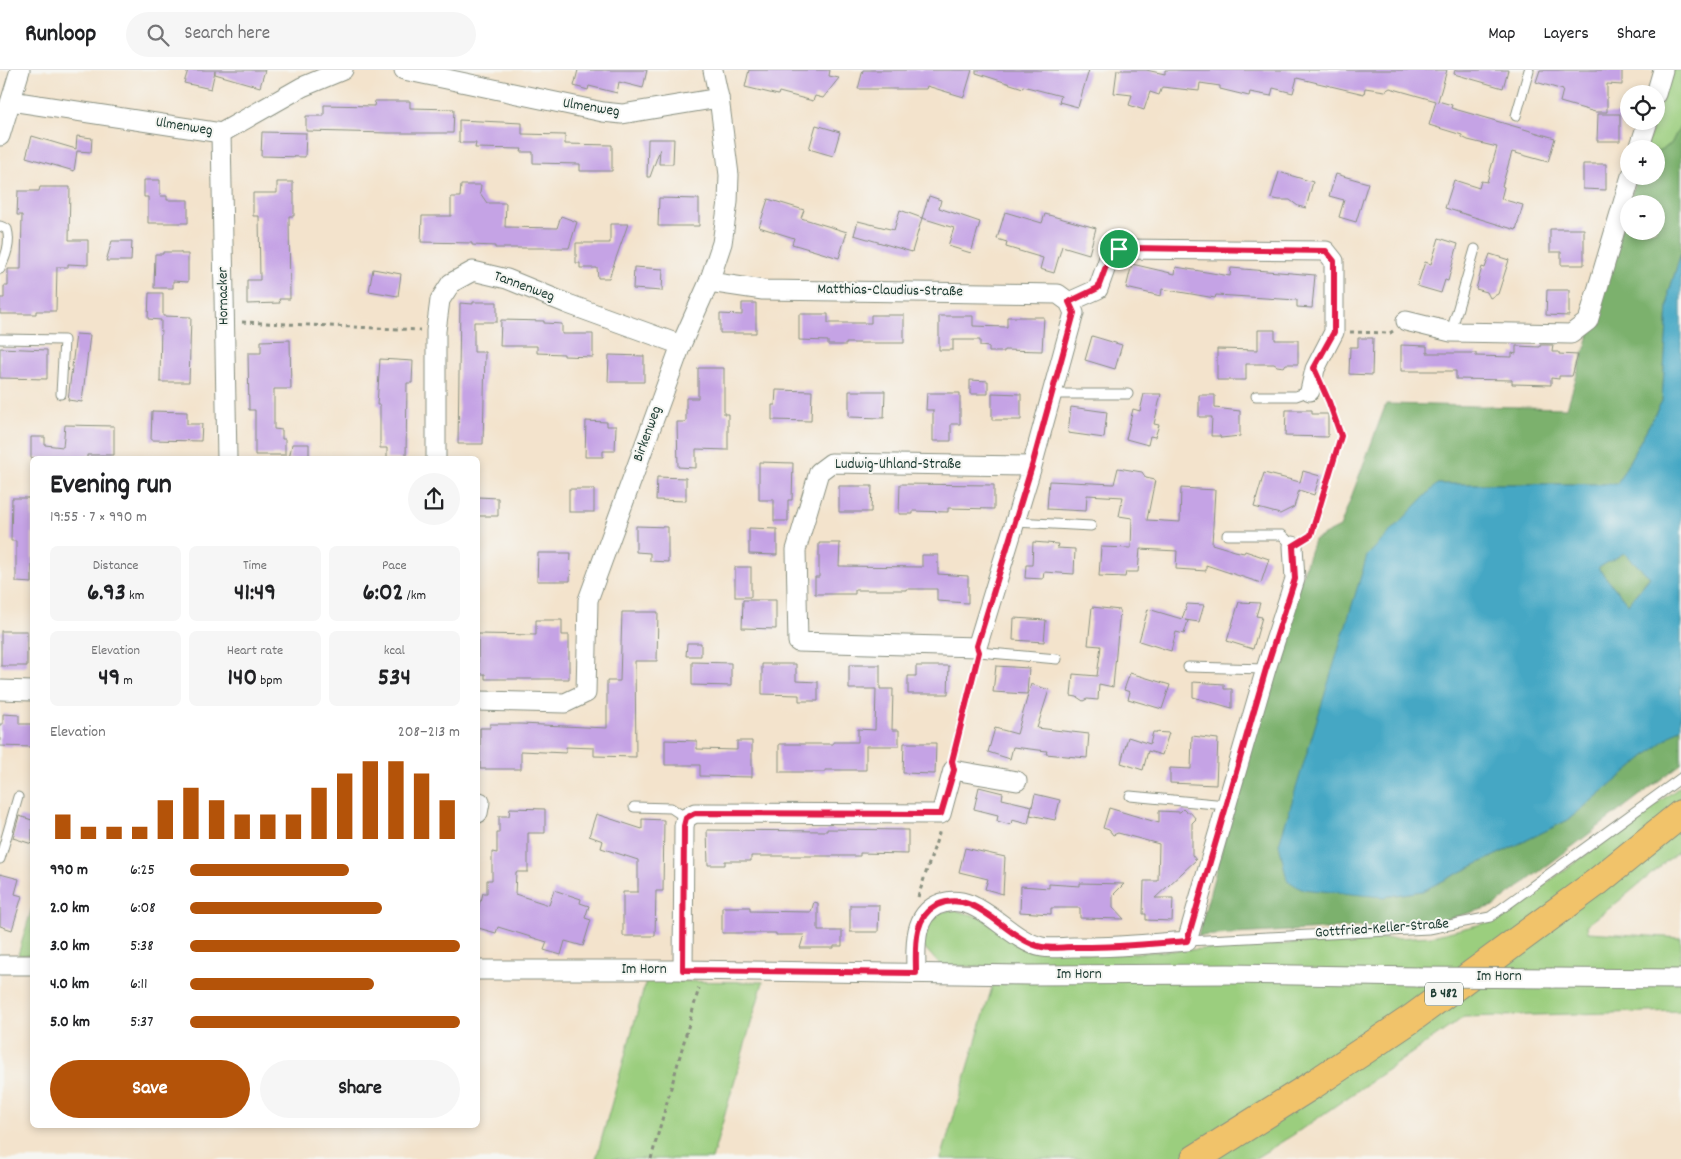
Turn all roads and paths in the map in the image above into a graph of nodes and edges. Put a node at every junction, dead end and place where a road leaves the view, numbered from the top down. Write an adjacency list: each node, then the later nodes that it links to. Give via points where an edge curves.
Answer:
1 (20, 70): 9 (street)
2 (343, 70): 11 (street, Ulmenweg, via 302,87)
3 (404, 70): 8 (street, Ulmenweg, via 622,114)
4 (712, 70): 8 (street, Birkenweg)
5 (1529, 70): 10 (lane)
6 (1663, 70): 7 (street)
7 (1659, 85)
8 (719, 98): 17 (street, Birkenweg, via 727,151 728,202 722,243)
9 (11, 100): 11 (street, Ulmenweg); 12 (street)
10 (1516, 116)
11 (221, 133): 19 (street, Hornacker)
12 (0, 136)
13 (1628, 185): 23 (street, via 1588,321 1571,334)
14 (0, 226): 16 (lane, via 7,229 10,237)
15 (1475, 249): 23 (lane)
16 (0, 269)
17 (709, 282): 18 (street, Matthias-Claudius-Straße, via 763,290 1058,294); 25 (street, Birkenweg)
18 (1069, 302): 22 (street, via 1098,288 1109,258 1119,249 1326,251 1334,261); 29 (street, via 1074,313)
19 (224, 321): 21 (path); 32 (street, Hornacker)
20 (1406, 321): 22 (path, via 1390,333); 23 (street)
21 (436, 331): 25 (street, Tannenweg, via 440,300 451,282 473,271 507,279); 33 (street, Tannenweg)
22 (1334, 332): 26 (street)
23 (1451, 332)
24 (0, 339): 28 (lane, via 64,340)
25 (681, 345): 45 (street, Birkenweg, via 588,600 586,693 565,703)
26 (1314, 368): 27 (street); 38 (path, via 1341,436 1311,535)
27 (1310, 391): 31 (lane, via 1296,396)
28 (61, 394)
29 (1052, 394): 30 (lane); 34 (street)
30 (1128, 394)
31 (1256, 396)
32 (227, 456)
33 (436, 456)
34 (1032, 466): 35 (street); 39 (street, Ludwig-Uhland-Straße, via 831,462 819,472 796,550 798,642)
35 (1015, 522): 36 (lane); 39 (street)
36 (1091, 526)
37 (1227, 536): 38 (lane, via 1282,535)
38 (1293, 546): 42 (street, via 1295,579)
39 (978, 649): 40 (lane); 46 (path, via 952,761)
40 (1056, 659)
41 (1188, 667): 42 (lane)
42 (1266, 669): 51 (street)
43 (0, 690): 44 (street)
44 (30, 691)
45 (480, 701)
46 (954, 770): 48 (street); 53 (street)
47 (1681, 778): 58 (lane, Gottfried-Keller-Straße, via 1490,917 1429,929)
48 (1017, 781)
49 (1130, 796): 51 (lane)
50 (18, 797): 56 (lane)
51 (1226, 805): 58 (street)
52 (634, 808): 55 (lane, via 671,808)
53 (941, 814): 55 (street, via 695,813); 57 (path, via 939,832 916,903)
54 (1681, 814): 67 (main road, B 482, via 1597,882 1411,1018)
55 (686, 818): 62 (street)
56 (0, 859)
57 (922, 918): 58 (street, Gottfried-Keller-Straße, via 930,909 945,902 964,902 1042,947 1094,948); 64 (street, via 916,938)
58 (1187, 941)
59 (0, 965): 60 (street)
60 (30, 965)
61 (480, 970): 62 (street, Im Horn)
62 (683, 970): 63 (street, Im Horn)
63 (704, 970): 64 (street, Im Horn); 66 (path)
64 (916, 973): 65 (street, Im Horn, bridge)
65 (1681, 979)
66 (651, 1159)
67 (1195, 1159)

